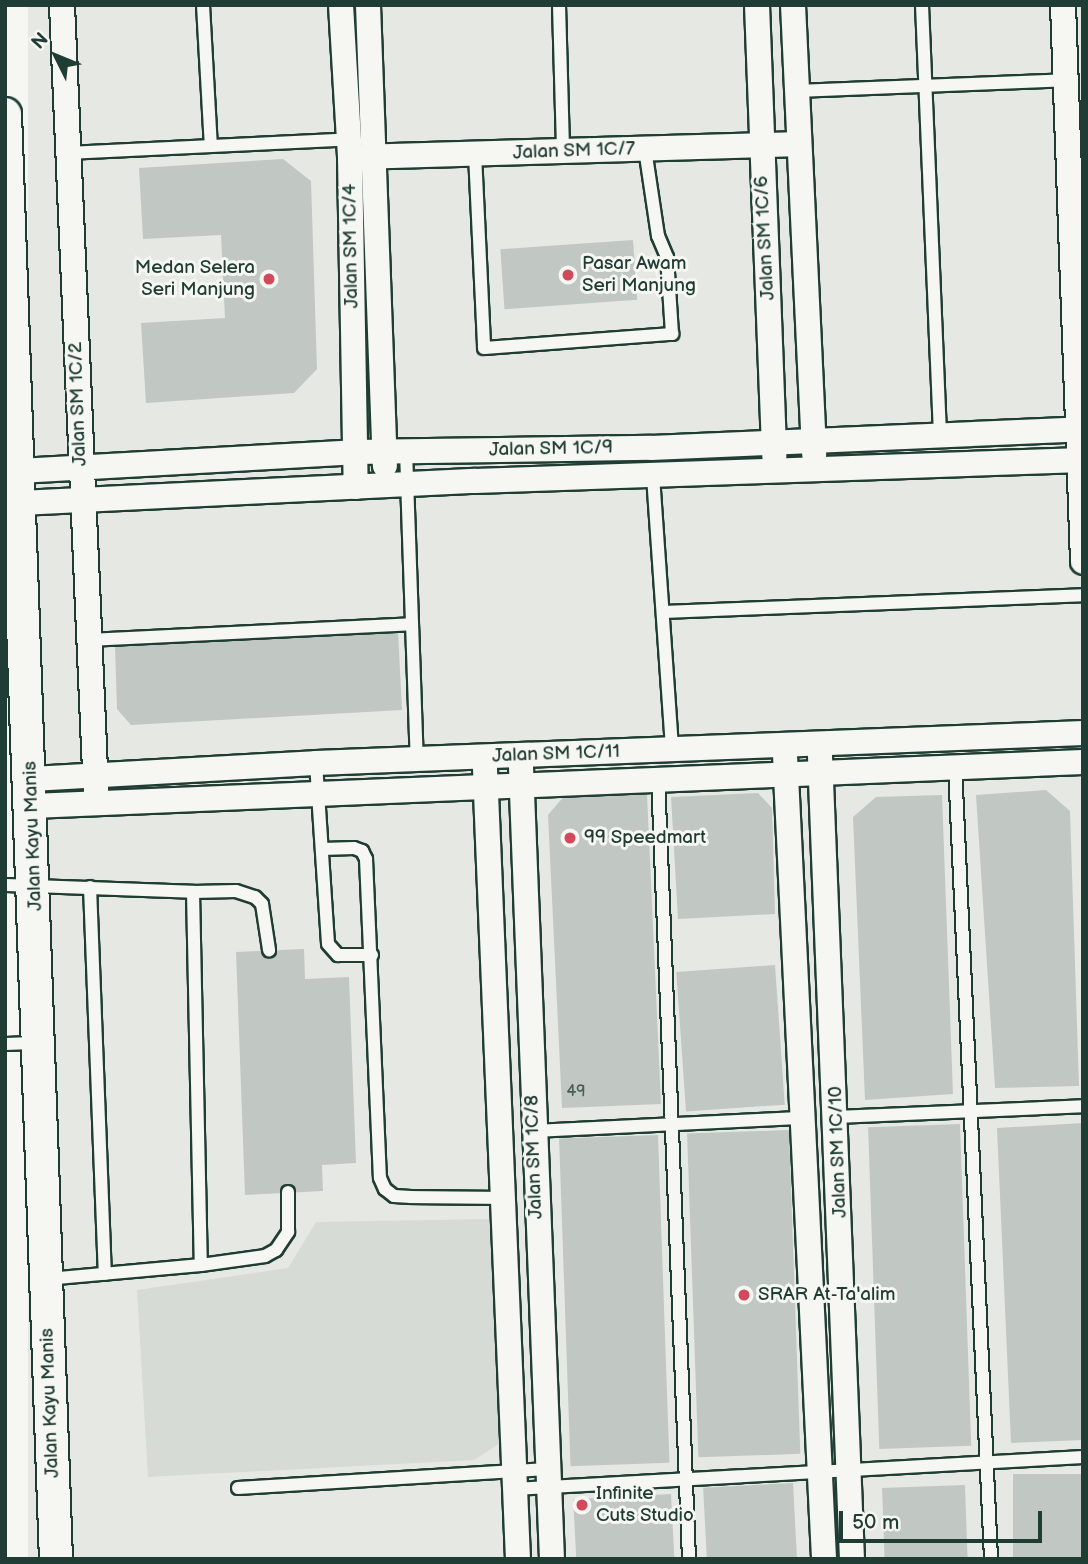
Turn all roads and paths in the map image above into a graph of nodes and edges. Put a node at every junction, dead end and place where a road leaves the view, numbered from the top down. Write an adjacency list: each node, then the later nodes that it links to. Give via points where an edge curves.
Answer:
1 (62, 5): 21 (street, Jalan SM 1C/2)
2 (203, 5): 16 (lane)
3 (341, 5): 18 (street, Jalan SM 1C/4)
4 (368, 5): 17 (street, Jalan SM 1C/4)
5 (559, 5): 20 (lane)
6 (757, 5): 15 (street, Jalan SM 1C/6)
7 (793, 5): 12 (street, Jalan SM 1C/6)
8 (922, 5): 11 (lane)
9 (1063, 5): 10 (street)
10 (1066, 80): 11 (lane); 24 (street)
11 (924, 86): 12 (lane); 25 (lane)
12 (796, 91): 14 (street, Jalan SM 1C/6)
13 (5, 114): 23 (street, Jalan Kayu Manis)
14 (798, 144): 15 (street, Jalan SM 1C/7); 26 (street, Jalan SM 1C/6)
15 (761, 145): 19 (street, Jalan SM 1C/7); 27 (street, Jalan SM 1C/6)
16 (211, 146): 18 (lane); 21 (lane)
17 (375, 147): 18 (street, Jalan SM 1C/7); 22 (street, Jalan SM 1C/7); 28 (street, Jalan SM 1C/4)
18 (349, 148): 29 (street, Jalan SM 1C/4)
19 (645, 149): 20 (street, Jalan SM 1C/7); 22 (lane, via 658,236 667,257 672,334 484,348)
20 (563, 151): 22 (street, Jalan SM 1C/7)
21 (68, 153): 31 (street, Jalan SM 1C/2)
22 (475, 154)
23 (11, 419): 33 (street, Jalan Kayu Manis)
24 (1080, 429): 25 (street, Jalan SM 1C/9); 30 (street)
25 (940, 434): 26 (street, Jalan SM 1C/9)
26 (814, 438): 27 (street, Jalan SM 1C/9); 32 (street, Jalan SM 1C/6)
27 (774, 441): 28 (street, Jalan SM 1C/9, via 651,448); 34 (street, Jalan SM 1C/6)
28 (396, 451): 29 (street, Jalan SM 1C/9); 36 (street, Jalan SM 1C/4)
29 (354, 452): 31 (street, Jalan SM 1C/9); 37 (street, Jalan SM 1C/4)
30 (1079, 460): 32 (street, Jalan SM 1C/9); 40 (street)
31 (80, 467): 33 (street, Jalan SM 1C/9); 38 (street, Jalan SM 1C/2)
32 (815, 470): 34 (street, Jalan SM 1C/9)
33 (19, 471): 39 (street, Jalan Kayu Manis)
34 (774, 471): 35 (street, Jalan SM 1C/9)
35 (653, 476): 36 (street, Jalan SM 1C/9); 42 (lane)
36 (396, 485): 37 (street, Jalan SM 1C/9); 43 (lane)
37 (356, 487): 38 (street, Jalan SM 1C/9)
38 (81, 500): 39 (street, Jalan SM 1C/9); 44 (street, Jalan SM 1C/2)
39 (20, 503): 62 (street, Jalan Kayu Manis)
40 (1083, 562)
41 (1083, 595): 42 (lane)
42 (663, 612): 48 (lane)
43 (411, 624): 44 (lane); 51 (lane)
44 (89, 640): 57 (street, Jalan SM 1C/2)
45 (1083, 733): 46 (street, Jalan SM 1C/11)
46 (820, 745): 47 (street, Jalan SM 1C/11); 56 (street, Jalan SM 1C/10)
47 (785, 746): 48 (street, Jalan SM 1C/11); 55 (street, Jalan SM 1C/10)
48 (673, 750): 49 (street, Jalan SM 1C/11)
49 (520, 756): 50 (street, Jalan SM 1C/11); 59 (street, Jalan SM 1C/8)
50 (484, 757): 51 (street, Jalan SM 1C/11); 60 (street, Jalan SM 1C/8)
51 (417, 760): 53 (street, Jalan SM 1C/11)
52 (1083, 762): 54 (street, Jalan SM 1C/11)
53 (316, 763): 57 (street, Jalan SM 1C/11); 61 (lane)
54 (955, 766): 56 (street, Jalan SM 1C/11); 73 (lane)
55 (786, 771): 56 (street, Jalan SM 1C/11); 58 (street, Jalan SM 1C/11); 75 (street, Jalan SM 1C/10)
56 (820, 771): 74 (street, Jalan SM 1C/10)
57 (96, 776): 62 (street, Jalan SM 1C/11); 63 (street, Jalan SM 1C/2)
58 (658, 777): 59 (street, Jalan SM 1C/11); 76 (lane)
59 (522, 783): 60 (street, Jalan SM 1C/11); 77 (street, Jalan SM 1C/8)
60 (486, 784): 61 (street, Jalan SM 1C/11); 79 (street, Jalan SM 1C/8)
61 (318, 792): 63 (street, Jalan SM 1C/11); 64 (lane)
62 (31, 793): 63 (street, Jalan SM 1C/11); 65 (street, Jalan Kayu Manis)
63 (97, 803)
64 (322, 849): 69 (lane, via 331,951); 69 (lane, via 362,851)
65 (20, 884): 66 (lane); 70 (street, Jalan Kayu Manis)
66 (90, 887): 67 (lane); 81 (lane)
67 (193, 892): 68 (lane, via 236,891 255,897 262,904); 80 (lane)
68 (269, 950)
69 (372, 955): 79 (lane, via 380,1178 385,1189 402,1197)
70 (39, 1043): 71 (lane); 82 (street, Jalan Kayu Manis)
71 (5, 1044)
72 (1083, 1106): 73 (lane)
73 (971, 1111): 74 (lane); 84 (lane)
74 (836, 1117): 85 (street, Jalan SM 1C/10)
75 (804, 1118): 76 (lane); 86 (street, Jalan SM 1C/10)
76 (673, 1124): 77 (lane); 88 (lane)
77 (534, 1131): 87 (street, Jalan SM 1C/8)
78 (288, 1192): 80 (lane, via 288,1233 276,1250)
79 (502, 1198): 89 (street, Jalan SM 1C/8)
80 (201, 1265): 81 (lane)
81 (106, 1274): 82 (lane)
82 (45, 1279): 91 (street, Jalan Kayu Manis)
83 (1083, 1457): 84 (lane)
84 (987, 1462): 85 (lane); 97 (lane)
85 (849, 1468): 86 (lane); 96 (street, Jalan SM 1C/10)
86 (821, 1470): 88 (lane); 95 (street, Jalan SM 1C/10)
87 (547, 1477): 88 (lane); 89 (lane); 93 (street, Jalan SM 1C/8)
88 (687, 1478): 94 (lane)
89 (514, 1480): 90 (lane); 92 (street, Jalan SM 1C/8)
90 (238, 1488)
91 (56, 1559)
92 (518, 1559)
93 (552, 1559)
94 (689, 1559)
95 (824, 1559)
96 (852, 1559)
97 (990, 1559)

